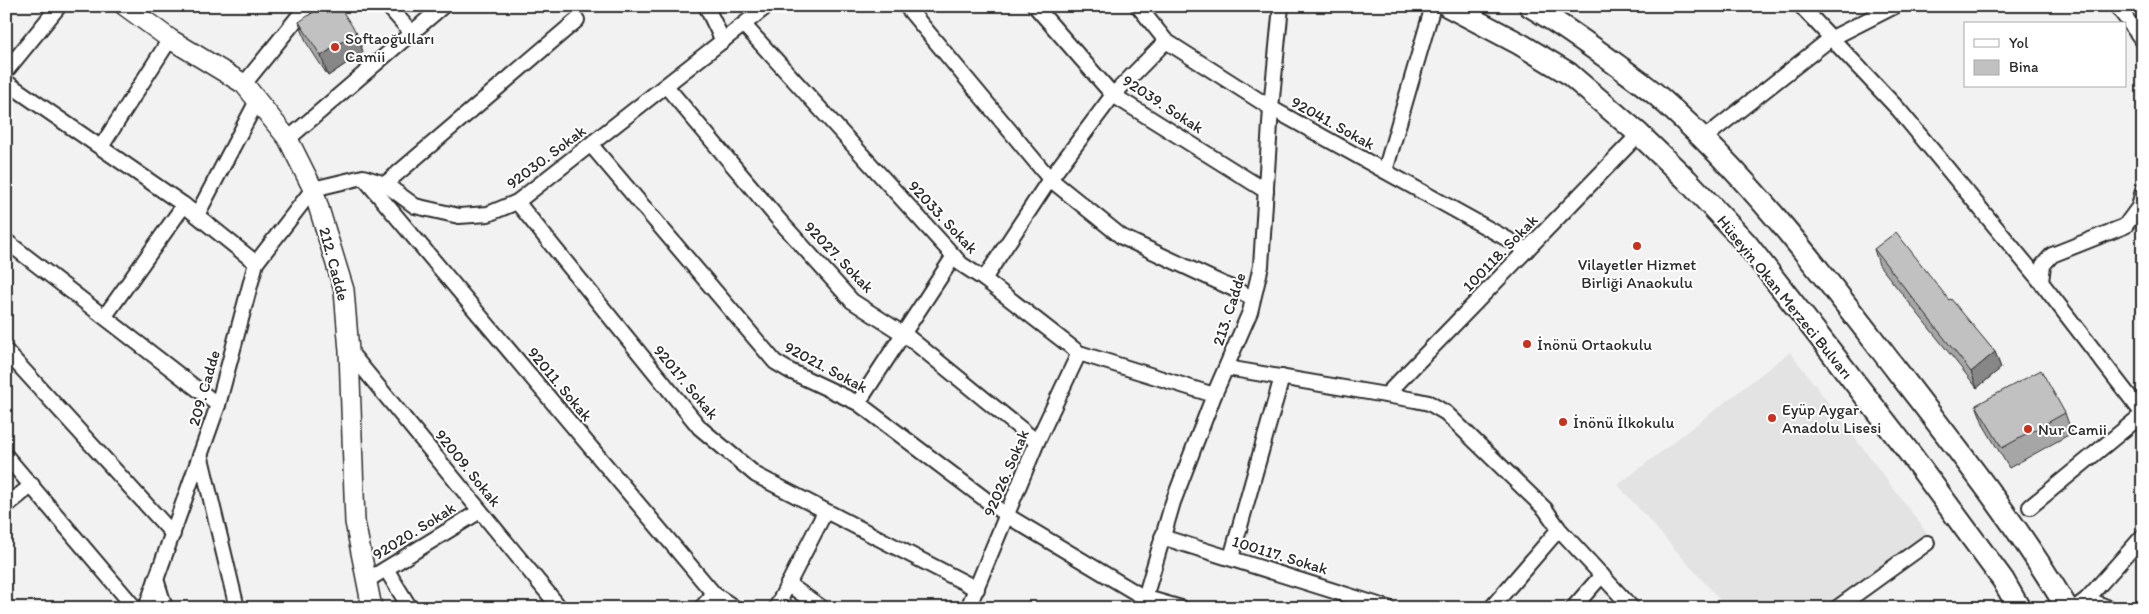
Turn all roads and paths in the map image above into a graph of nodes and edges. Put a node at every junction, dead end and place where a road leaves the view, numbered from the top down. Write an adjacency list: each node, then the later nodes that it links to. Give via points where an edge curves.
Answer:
1 (60, 6): 26 (street)
2 (125, 6): 21 (street, 212. Cadde)
3 (307, 6): 28 (street)
4 (388, 6): 20 (street)
5 (443, 6): 20 (street)
6 (706, 6): 23 (street)
7 (767, 6): 19 (street, 92030. Sokak)
8 (906, 6): 40 (street)
9 (1035, 6): 30 (street, 92039. Sokak)
10 (1138, 6): 24 (street, 92041. Sokak)
11 (1281, 6): 32 (street, 213. Cadde)
12 (1433, 6): 38 (street)
13 (1448, 6): 33 (main road, Hüseyin Okan Merzeci Bulvarı, via 1568,73)
14 (1801, 6): 22 (street)
15 (1895, 6): 22 (street)
16 (2117, 6): 25 (street)
17 (1537, 8): 35 (main road, via 1659,97)
18 (577, 20): 41 (street)
19 (744, 25): 23 (street, 92030. Sokak); 50 (street, 92033. Sokak)
20 (412, 33): 34 (street)
21 (170, 39): 28 (street, 212. Cadde); 37 (street)
22 (1830, 39): 35 (street); 53 (street, via 1899,110)
23 (723, 41): 29 (street, 92030. Sokak)
24 (1166, 41): 30 (street); 32 (street, 92041. Sokak)
25 (2143, 41)
26 (6, 71)
27 (6, 82): 37 (street)
28 (244, 84): 31 (street, 212. Cadde)
29 (666, 86): 36 (street, 92030. Sokak); 56 (street, 92027. Sokak, via 852,301)
30 (1113, 95): 40 (street); 44 (street, 92039. Sokak)
31 (257, 101): 34 (street, 212. Cadde); 47 (street)
32 (1271, 108): 38 (street, 92041. Sokak); 44 (street, 213. Cadde)
33 (1639, 134): 49 (street, 100118. Sokak); 109 (main road, Hüseyin Okan Merzeci Bulvarı, via 1746,243 1911,455 2003,580)
34 (288, 139): 42 (street, 212. Cadde)
35 (1703, 139): 110 (main road, via 1778,218 1838,295 2038,559)
36 (592, 145): 45 (street, 92030. Sokak); 64 (street, 92021. Sokak, via 775,362)
37 (101, 147): 46 (street)
38 (1385, 171): 49 (street, 92041. Sokak)
39 (363, 177): 41 (street, 92030. Sokak); 42 (street); 88 (street, 92011. Sokak)
40 (1050, 179): 52 (street); 54 (street, via 1122,237)
41 (385, 184): 45 (street, 92030. Sokak, via 415,206 459,216 488,214)
42 (313, 189): 51 (street, 209. Cadde); 58 (street, 212. Cadde, via 344,290)
43 (2143, 190): 53 (street, via 2139,207 2125,226 2052,255 2043,265)
44 (1266, 192): 54 (street, 213. Cadde, via 1261,266)
45 (517, 202): 74 (street, 92017. Sokak, via 700,428 756,475)
46 (184, 205): 47 (street); 55 (street)
47 (197, 215): 51 (street)
48 (6, 241): 55 (street)
49 (1527, 250): 63 (street, 100118. Sokak)
50 (954, 256): 52 (street, 92033. Sokak); 56 (street)
51 (256, 263): 65 (street, 209. Cadde)
52 (984, 279): 59 (street, 92033. Sokak)
53 (2041, 282): 66 (street)
54 (1253, 298): 60 (street, 213. Cadde)
55 (105, 316): 65 (street)
56 (903, 334): 64 (street); 67 (street, 92027. Sokak)
57 (6, 351): 77 (street)
58 (349, 351): 73 (street, 92009. Sokak); 85 (street, 212. Cadde, via 355,522)
59 (1078, 353): 62 (street, 92033. Sokak); 67 (street, 92026. Sokak)
60 (1227, 368): 61 (street); 62 (street, 213. Cadde)
61 (1282, 377): 63 (street); 81 (street)
62 (1214, 395): 78 (street, 213. Cadde)
63 (1386, 395): 76 (street, via 1429,404 1446,413 1545,509)
64 (858, 403): 75 (street, 92021. Sokak)
65 (218, 405): 69 (street, 209. Cadde)
66 (2143, 414): 72 (street)
67 (1037, 442): 75 (street, 92026. Sokak)
68 (6, 456): 70 (street)
69 (201, 458): 77 (street, 209. Cadde); 95 (street)
70 (32, 485): 71 (street); 92 (street)
71 (6, 506)
72 (2030, 507)
73 (480, 511): 82 (street, 92020. Sokak); 98 (street, 92009. Sokak)
74 (825, 512): 86 (street); 87 (street, 92017. Sokak)
75 (1006, 515): 87 (street, 92026. Sokak); 90 (street, 92021. Sokak)
76 (1559, 529): 83 (street); 106 (street)
77 (173, 534): 84 (street, 209. Cadde)
78 (1162, 537): 81 (street, 100117. Sokak); 90 (street, 213. Cadde)
79 (2142, 538): 89 (street)
80 (1927, 544): 91 (street)
81 (1231, 558): 105 (street, 100117. Sokak)
82 (386, 569): 85 (street, 92020. Sokak); 97 (street)
83 (1602, 575): 107 (street); 108 (street)
84 (156, 579): 93 (street, 209. Cadde); 94 (street)
85 (366, 581): 96 (street, 212. Cadde)
86 (788, 584): 101 (street); 102 (street)
87 (977, 588): 103 (street, 92026. Sokak)
88 (714, 594): 99 (street); 100 (street, 92011. Sokak)
89 (2088, 599): 111 (street); 112 (street)
90 (1142, 602): 104 (street, 92021. Sokak)
91 (1838, 607)
92 (135, 608)
93 (146, 608)
94 (165, 608)
95 (237, 608)
96 (372, 608)
97 (410, 608)
98 (560, 608)
99 (701, 608)
100 (735, 608)
101 (776, 608)
102 (822, 608)
103 (968, 608)
104 (1181, 608)
105 (1388, 608)
106 (1491, 608)
107 (1573, 608)
108 (1632, 608)
109 (2019, 608)
110 (2067, 608)
111 (2074, 608)
112 (2109, 608)

